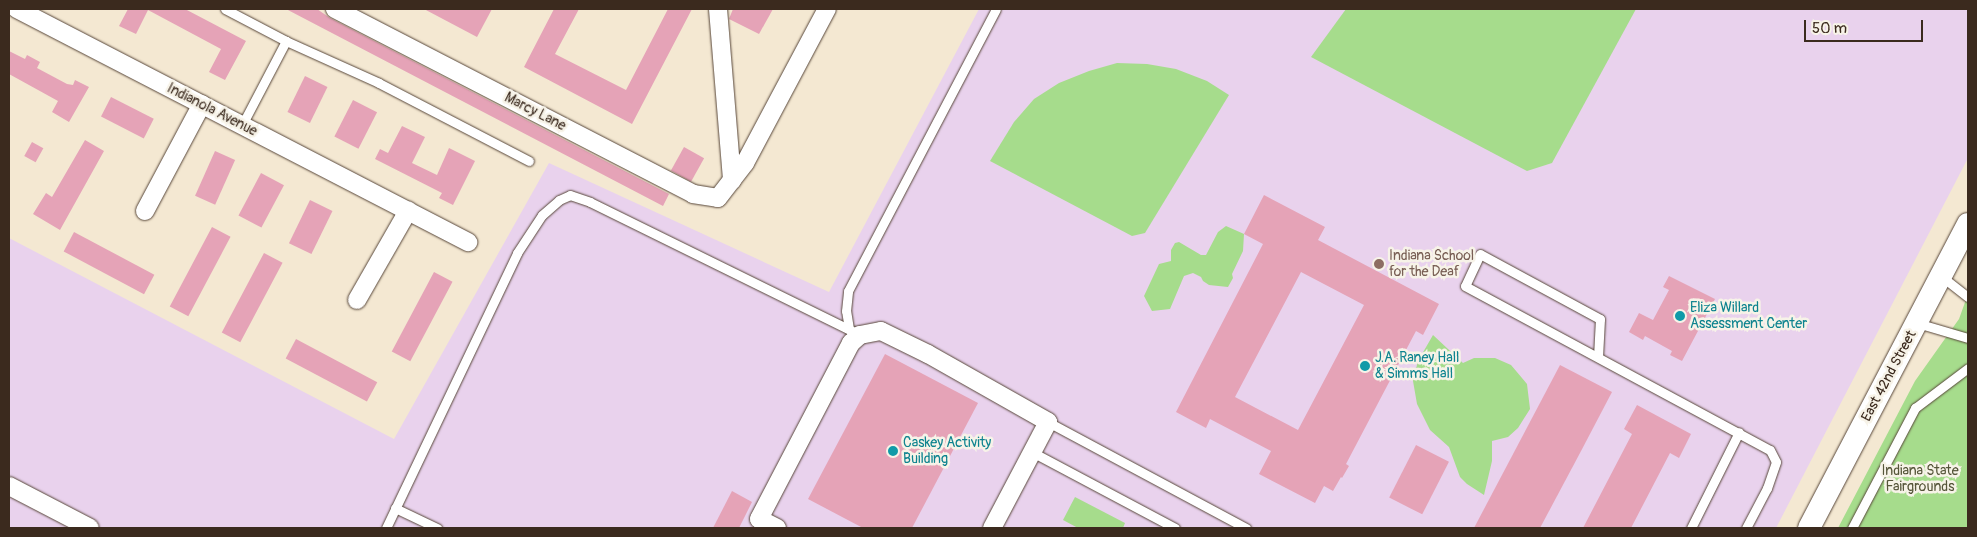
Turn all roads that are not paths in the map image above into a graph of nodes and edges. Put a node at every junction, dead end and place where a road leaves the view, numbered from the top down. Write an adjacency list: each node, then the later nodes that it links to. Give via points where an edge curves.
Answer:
1 (17, 9): 8 (street, Indianola Avenue)
2 (225, 9): 7 (lane)
3 (335, 9): 11 (street, Marcy Lane, via 693,194 718,198)
4 (718, 9): 11 (street)
5 (827, 9): 11 (street, Marcy Lane, via 745,163)
6 (996, 9): 20 (lane, via 848,291 846,311)
7 (286, 41): 9 (lane); 10 (lane, via 380,83)
8 (202, 104): 9 (street, Indianola Avenue); 12 (street)
9 (242, 125): 13 (street, Indianola Avenue)
10 (529, 160)
11 (732, 180)
12 (145, 210)
13 (408, 211): 15 (street, Indianola Avenue); 18 (street)
14 (1968, 224): 16 (street, East 42nd Street)
15 (468, 242)
16 (1941, 276): 17 (lane); 19 (street, East 42nd Street)
17 (1968, 297)
18 (357, 300)
19 (1917, 323): 21 (lane); 39 (street, East 42nd Street)
20 (854, 332): 24 (street, via 881,331 896,337); 28 (lane, via 590,202 570,196 559,200 542,215 517,253); 29 (street)
21 (1968, 338)
22 (1598, 357): 22 (lane, via 1600,320 1480,254 1465,286); 25 (lane)
23 (1968, 368): 40 (lane, via 1915,408)
24 (1048, 422): 26 (street); 36 (lane)
25 (1739, 432): 37 (lane); 38 (lane, via 1770,450 1776,462 1767,488)
26 (1032, 452): 34 (street); 35 (lane)
27 (9, 486): 30 (street)
28 (395, 508): 31 (lane); 32 (lane)
29 (756, 523): 33 (street)
30 (90, 528)
31 (386, 528)
32 (437, 528)
33 (778, 528)
34 (992, 528)
35 (1175, 528)
36 (1246, 528)
37 (1690, 528)
38 (1746, 528)
39 (1809, 528)
40 (1852, 528)

